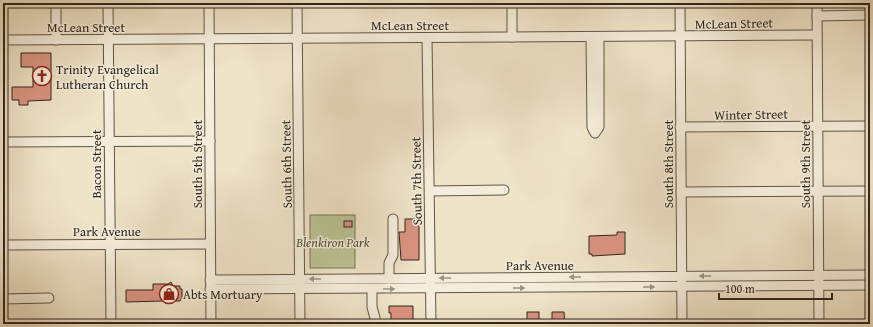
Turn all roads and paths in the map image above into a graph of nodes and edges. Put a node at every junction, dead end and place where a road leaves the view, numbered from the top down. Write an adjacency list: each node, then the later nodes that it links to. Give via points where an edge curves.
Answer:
1 (56, 3): 17 (street)
2 (108, 3): 18 (street, Bacon Street)
3 (209, 3): 19 (street, South 5th Street)
4 (297, 3): 15 (street, South 6th Street)
5 (512, 3): 12 (street)
6 (680, 3): 11 (street, South 8th Street)
7 (817, 3): 9 (street, South 9th Street)
8 (870, 15): 9 (street)
9 (818, 16): 10 (street, South 9th Street)
10 (817, 35): 11 (street, McLean Street); 20 (street, South 9th Street)
11 (680, 36): 13 (street, McLean Street); 22 (street, South 8th Street)
12 (512, 37): 13 (street, McLean Street); 14 (street, McLean Street)
13 (595, 37): 13 (street, via 592,127 595,133 599,127)
14 (427, 38): 15 (street, McLean Street); 27 (street, South 7th Street)
15 (297, 39): 19 (street, McLean Street); 39 (street, South 6th Street)
16 (3, 40): 17 (street, McLean Street)
17 (56, 40): 18 (street, McLean Street)
18 (108, 40): 19 (street, McLean Street); 25 (street, Bacon Street)
19 (209, 40): 23 (street, South 5th Street)
20 (818, 126): 21 (street, Winter Street); 22 (street, Winter Street); 30 (street, South 9th Street)
21 (870, 126)
22 (680, 128): 29 (street, South 8th Street)
23 (210, 141): 25 (street); 33 (street, South 5th Street)
24 (3, 142): 25 (street)
25 (109, 142): 32 (street, Bacon Street)
26 (504, 190): 27 (street)
27 (430, 191): 38 (street, South 7th Street)
28 (870, 191): 30 (street)
29 (681, 192): 30 (street); 37 (street, South 8th Street)
30 (819, 192): 35 (street, South 9th Street)
31 (394, 219): 40 (street, via 394,255 389,263)
32 (110, 244): 33 (street, Park Avenue); 34 (street, Park Avenue); 51 (street, Bacon Street)
33 (210, 244): 41 (street, South 5th Street)
34 (3, 245)
35 (819, 275): 36 (street, Park Avenue); 37 (street, Park Avenue, one-way to 37); 43 (street, South 9th Street)
36 (870, 275)
37 (682, 276): 38 (street, Park Avenue, one-way to 38); 44 (street, South 8th Street)
38 (430, 278): 40 (street, Park Avenue); 47 (street, South 7th Street)
39 (300, 279): 40 (street, Park Avenue, one-way to 39); 41 (street, Park Avenue); 45 (street, South 6th Street)
40 (389, 279)
41 (210, 280): 48 (street, South 5th Street)
42 (870, 285): 43 (street, Park Avenue)
43 (819, 286): 44 (street, Park Avenue); 57 (street, South 9th Street)
44 (682, 287): 47 (street, Park Avenue, one-way to 44); 56 (street, South 8th Street)
45 (300, 289): 46 (street, Park Avenue); 48 (street, Park Avenue); 53 (street, South 6th Street)
46 (372, 289): 47 (street, Park Avenue, one-way to 47); 54 (street)
47 (431, 289): 55 (street, South 7th Street)
48 (210, 290): 52 (street, South 5th Street)
49 (49, 298): 50 (street)
50 (3, 299)
51 (111, 324)
52 (211, 324)
53 (300, 324)
54 (375, 324)
55 (431, 324)
56 (682, 324)
57 (819, 324)

